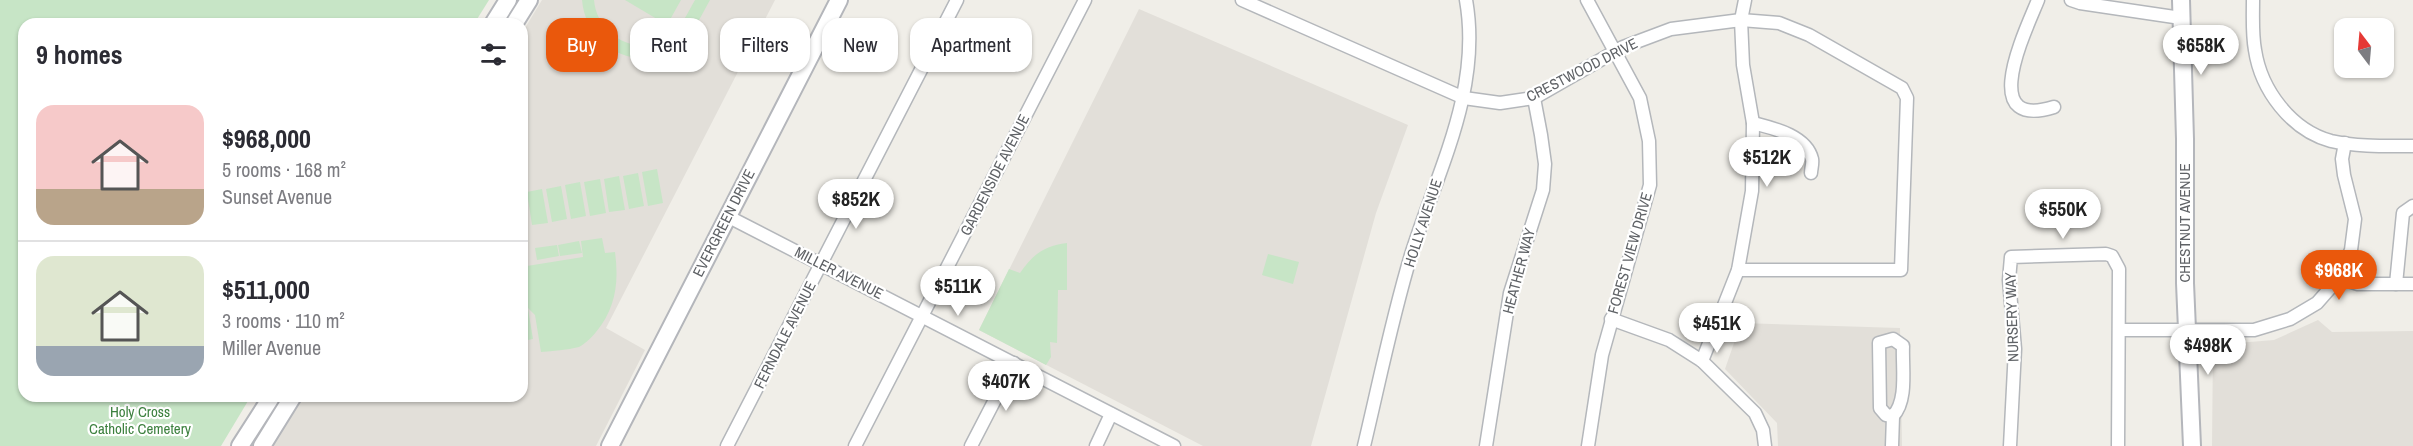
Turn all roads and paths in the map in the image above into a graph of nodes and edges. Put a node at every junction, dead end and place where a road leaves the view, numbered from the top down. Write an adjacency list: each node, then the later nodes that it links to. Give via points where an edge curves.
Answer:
1 (508, 0): 14 (street)
2 (529, 0): 15 (street)
3 (838, 0): 27 (street, EVERGREEN DRIVE)
4 (957, 0): 28 (street, FERNDALE AVENUE)
5 (1085, 0): 33 (street, GARDENSIDE AVENUE)
6 (1242, 0): 19 (street, CRESTWOOD DRIVE)
7 (1466, 0): 19 (street, HOLLY AVENUE, via 1470,44)
8 (1587, 0): 18 (street, FOREST VIEW DRIVE)
9 (1745, 0): 17 (street)
10 (2038, 0): 21 (street, via 2014,61 2011,92 2016,104 2025,110)
11 (2071, 0): 16 (street)
12 (2181, 0): 16 (street, CHESTNUT AVENUE)
13 (2253, 0): 23 (street, via 2255,51 2261,75 2273,96 2302,127)
14 (497, 18)
15 (518, 18)
16 (2181, 18): 36 (street, CHESTNUT AVENUE)
17 (1742, 20): 18 (street, CRESTWOOD DRIVE, via 1671,29); 22 (street, via 1743,65); 29 (street, CRESTWOOD DRIVE, via 1779,23 1809,34 1896,82 1906,98 1900,270)
18 (1614, 51): 20 (street, CRESTWOOD DRIVE); 34 (street, FOREST VIEW DRIVE, via 1640,98 1649,141 1650,185)
19 (1464, 98): 20 (street, CRESTWOOD DRIVE, via 1500,103); 51 (street, HOLLY AVENUE, via 1407,269)
20 (1534, 98): 52 (street, HEATHER WAY, via 1545,164 1543,190 1510,293)
21 (2054, 107)
22 (1753, 123): 25 (street, via 1779,130 1805,146 1812,159); 29 (street, via 1752,191)
23 (2345, 143): 24 (street); 30 (street, via 2344,175 2355,219 2350,250)
24 (2413, 146)
25 (1811, 173)
26 (2413, 206): 31 (street, via 2403,213)
27 (727, 216): 28 (street, MILLER AVENUE); 45 (street, EVERGREEN DRIVE)
28 (822, 264): 33 (street, MILLER AVENUE); 46 (street, FERNDALE AVENUE)
29 (1738, 270): 37 (street)
30 (2339, 278): 31 (street, via 2358,284); 36 (street, via 2317,303 2290,319 2254,330)
31 (2396, 284): 32 (street)
32 (2413, 284)
33 (923, 315): 38 (street, MILLER AVENUE); 47 (street, GARDENSIDE AVENUE)
34 (1611, 319): 37 (street, via 1669,340); 53 (street, FOREST VIEW DRIVE)
35 (2120, 330): 36 (street); 56 (street, NURSERY WAY, via 2119,269 2112,256 2011,257 2015,349); 57 (street, NURSERY WAY)
36 (2188, 330): 58 (street, CHESTNUT AVENUE)
37 (1702, 361): 54 (street, via 1755,413)
38 (1014, 363): 41 (street, MILLER AVENUE); 48 (street)
39 (268, 402): 43 (street)
40 (289, 402): 44 (street)
41 (1111, 414): 49 (street); 50 (street, MILLER AVENUE)
42 (1893, 416): 42 (street, via 1880,408 1878,356 1879,343 1893,339 1903,346 1901,402); 55 (street)
43 (240, 446)
44 (262, 446)
45 (610, 446)
46 (727, 446)
47 (855, 446)
48 (971, 446)
49 (1096, 446)
50 (1174, 446)
51 (1364, 446)
52 (1485, 446)
53 (1588, 446)
54 (1765, 446)
55 (1892, 446)
56 (2010, 446)
57 (2118, 446)
58 (2192, 446)

